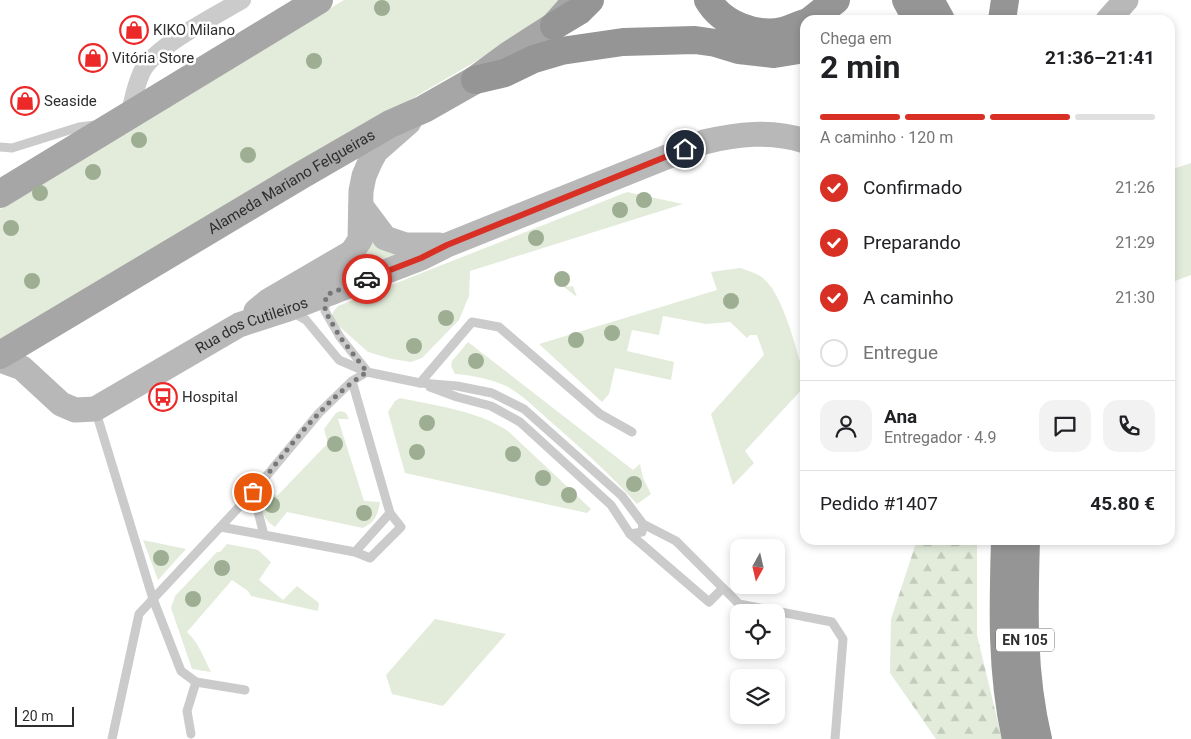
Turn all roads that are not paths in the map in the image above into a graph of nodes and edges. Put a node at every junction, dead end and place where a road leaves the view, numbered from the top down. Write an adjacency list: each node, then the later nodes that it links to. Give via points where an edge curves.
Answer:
1 (242, 0): 23 (street, via 154,57 144,69)
2 (319, 0): 23 (main road)
3 (574, 0): 19 (main road, Alameda Mariano Felgueiras)
4 (590, 0): 19 (highway)
5 (708, 0): 18 (highway, via 728,21 752,31 782,31)
6 (836, 0): 12 (highway)
7 (906, 0): 13 (highway)
8 (930, 0): 14 (highway)
9 (1005, 0): 15 (highway)
10 (1112, 0): 16 (main road)
11 (1126, 0): 17 (main road)
12 (817, 15)
13 (914, 15)
14 (938, 15)
15 (1003, 15)
16 (1108, 15)
17 (1112, 15)
18 (800, 25)
19 (554, 26): 21 (main road, Alameda Mariano Felgueiras)
20 (800, 50): 21 (highway, via 774,54 695,40 623,42 561,51 505,73)
21 (475, 80): 22 (main road, Alameda Mariano Felgueiras)
22 (424, 109): 27 (main road, via 376,151 364,176); 33 (main road, Alameda Mariano Felgueiras, via 390,124 324,162)
23 (123, 119): 25 (lane, via 79,127 12,148); 26 (main road)
24 (800, 139): 28 (main road, Rua dos Cutileiros, via 763,133 704,142)
25 (0, 147)
26 (0, 194)
27 (361, 206): 28 (main road, via 385,238 406,245); 29 (main road, via 360,240)
28 (447, 245): 30 (main road, Rua dos Cutileiros)
29 (352, 252): 30 (main road); 32 (main road, via 268,301)
30 (329, 294): 31 (main road, Rua dos Cutileiros); 35 (lane, via 325,311)
31 (288, 309): 32 (main road, Rua dos Cutileiros); 35 (lane, via 306,320 339,360)
32 (239, 324): 38 (main road, Rua dos Cutileiros)
33 (0, 355)
34 (0, 360): 38 (main road, via 22,368 62,404 75,410)
35 (367, 372): 36 (lane); 37 (lane)
36 (352, 381): 40 (lane, via 319,413); 41 (lane)
37 (420, 383): 39 (lane, via 472,322 499,327 600,414); 42 (lane, via 492,393 524,410 622,496); 44 (lane, via 457,398 490,406 520,422 611,505)
38 (95, 409): 50 (lane)
39 (632, 432)
40 (253, 492): 43 (lane); 45 (lane)
41 (390, 513): 48 (lane); 48 (lane, via 400,527 370,558)
42 (642, 524): 44 (lane, via 642,532); 49 (lane, via 676,541)
43 (221, 527): 45 (lane); 50 (lane)
44 (630, 534): 49 (lane, via 710,602)
45 (264, 535): 48 (lane)
46 (1005, 545): 56 (highway, EN 105, via 1005,665)
47 (1026, 545): 57 (highway, EN 105, via 1024,630 1029,695)
48 (355, 552)
49 (723, 588): 55 (lane, via 739,604 832,622 843,639)
50 (153, 599): 51 (lane, via 181,670); 54 (lane, via 139,614)
51 (196, 682): 52 (lane); 53 (lane, via 187,711)
52 (245, 690)
53 (191, 734)
54 (112, 739)
55 (836, 739)
56 (1016, 739)
57 (1038, 739)

